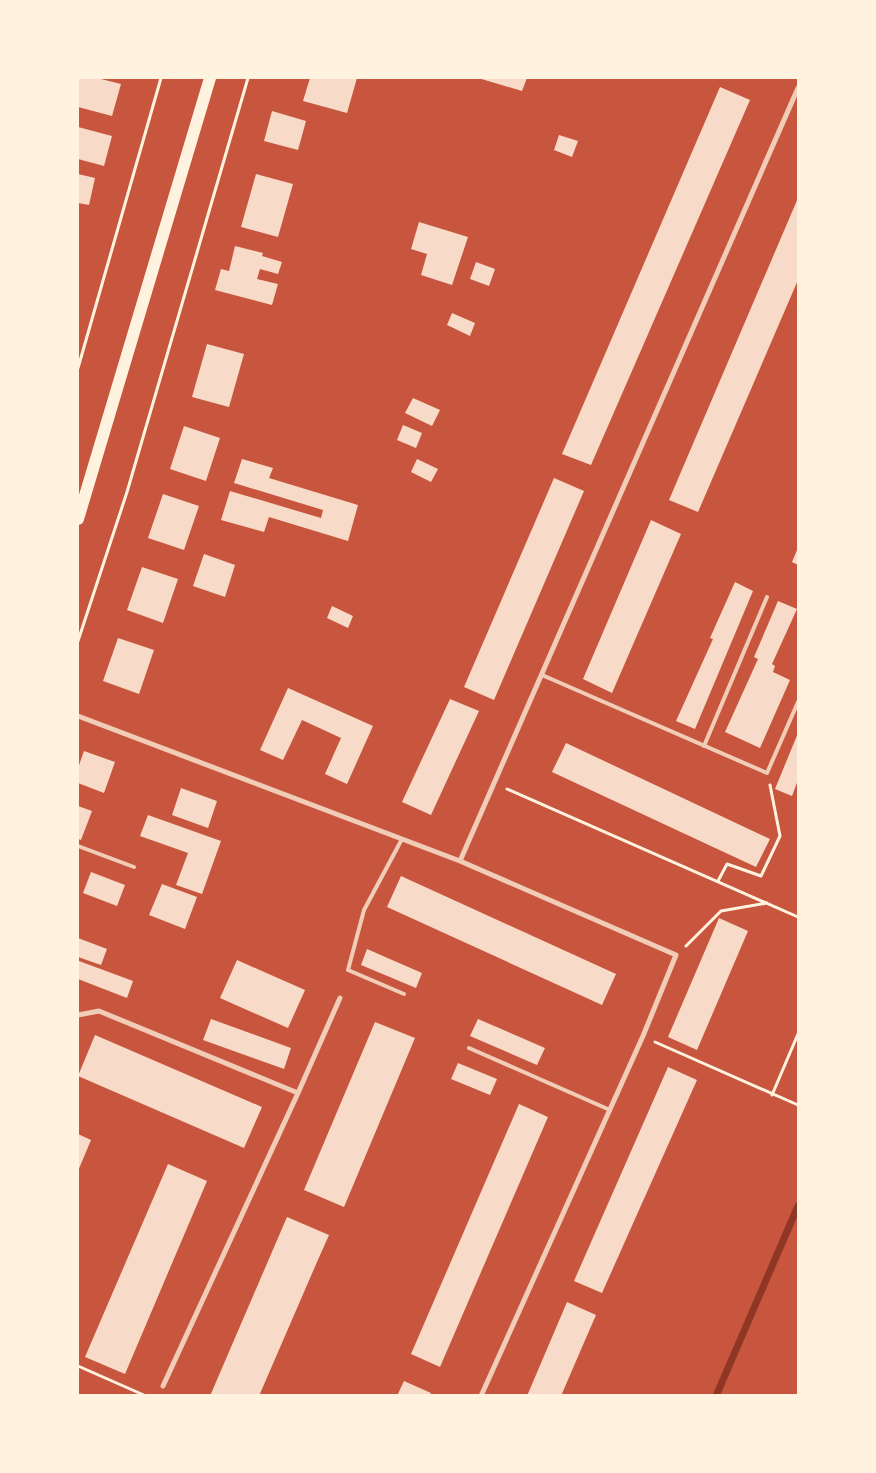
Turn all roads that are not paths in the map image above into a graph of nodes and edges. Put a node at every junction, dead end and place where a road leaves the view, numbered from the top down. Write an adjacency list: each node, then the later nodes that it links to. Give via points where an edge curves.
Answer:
1 (210, 78): 3 (main road)
2 (798, 88): 5 (street)
3 (78, 520)
4 (767, 597): 8 (lane)
5 (542, 675): 8 (lane); 11 (street)
6 (798, 702): 8 (lane, via 767,773)
7 (78, 716): 9 (street)
8 (704, 746)
9 (402, 839): 11 (street); 13 (lane, via 364,910 348,970)
10 (78, 846): 12 (lane)
11 (460, 861): 18 (street, via 676,955)
12 (134, 867)
13 (404, 994)
14 (340, 998): 17 (street)
15 (78, 1015): 17 (street, via 99,1011)
16 (470, 1048): 18 (lane)
17 (298, 1093): 19 (street)
18 (610, 1110): 20 (street)
19 (164, 1386)
20 (481, 1396)

